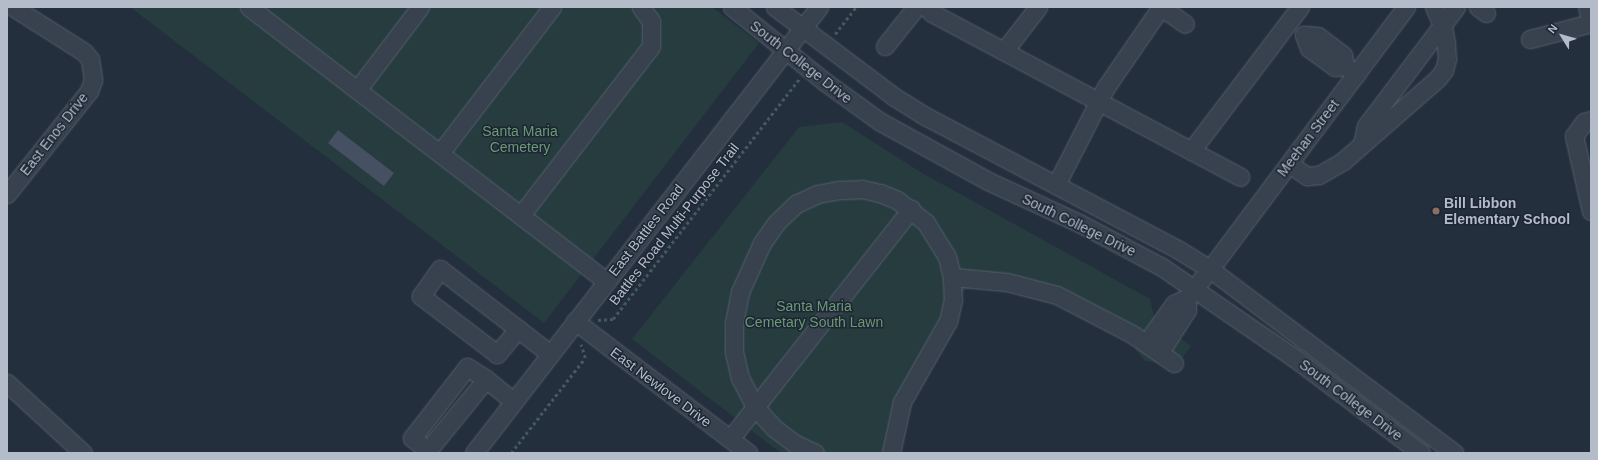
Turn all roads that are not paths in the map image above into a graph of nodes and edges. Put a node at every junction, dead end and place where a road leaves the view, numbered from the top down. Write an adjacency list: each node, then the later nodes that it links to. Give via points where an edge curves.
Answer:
1 (13, 7): 36 (street, East Enos Drive, via 84,52 90,59 93,71 89,91)
2 (249, 7): 27 (street)
3 (420, 7): 27 (street)
4 (552, 7): 32 (street)
5 (641, 7): 39 (street, via 651,21 651,46)
6 (732, 7): 24 (street, South College Drive)
7 (775, 7): 21 (street, South College Drive)
8 (819, 7): 21 (street, East Battles Road)
9 (916, 7): 23 (street)
10 (926, 7): 25 (street, via 932,13)
11 (1038, 7): 25 (street)
12 (1300, 7): 18 (street)
13 (1406, 7): 26 (street, Meehan Street)
14 (1434, 7): 19 (street)
15 (1456, 7): 19 (street)
16 (1587, 7): 17 (street)
17 (1591, 22): 22 (street)
18 (1288, 23): 26 (street, via 1304,35 1318,36 1343,55); 31 (street)
19 (1442, 23): 30 (street, via 1366,126); 30 (street, via 1446,43 1444,70 1430,86)
20 (1186, 24): 28 (street, via 1161,7 1106,87)
21 (803, 28): 24 (street, East Battles Road); 35 (street, South College Drive, via 893,96 926,117)
22 (1530, 39)
23 (886, 46)
24 (786, 50): 42 (street, East Battles Road); 43 (street, South College Drive, via 857,106 914,142 1162,267)
25 (1004, 51): 28 (street)
26 (1350, 70): 33 (street, Meehan Street)
27 (357, 90): 32 (street)
28 (1099, 102): 31 (street); 35 (street)
29 (1591, 120): 38 (street, via 1584,122 1574,136)
30 (1362, 143): 33 (street, via 1343,160 1319,175 1306,176)
31 (1191, 151): 34 (street)
32 (440, 153): 39 (street)
33 (1288, 164): 40 (street, Meehan Street)
34 (1240, 176)
35 (1056, 185): 40 (street, South College Drive)
36 (8, 190)
37 (911, 209): 41 (street, via 926,223 938,240 947,257); 52 (street); 52 (street, via 880,193 839,190 817,194 796,204 776,223 762,243 740,292 734,323 734,351 740,378)
38 (1591, 211)
39 (521, 215): 42 (street)
40 (1210, 269): 43 (street, Meehan Street); 60 (street, South College Drive)
41 (952, 277): 46 (street, via 1007,282 1057,296); 58 (street, via 953,300 948,321 902,402)
42 (606, 281): 44 (street, East Battles Road)
43 (1190, 293): 46 (street, via 1187,310); 59 (street, South College Drive, via 1293,357)
44 (575, 321): 47 (street, East Battles Road); 53 (street, East Newlove Drive)
45 (518, 329): 45 (street, via 440,269 421,296 497,354); 47 (street)
46 (1153, 347): 48 (street)
47 (550, 354): 51 (street, East Battles Road)
48 (1174, 363)
49 (486, 380): 49 (street, via 467,367 412,438 428,450); 51 (street)
50 (7, 383): 54 (street)
51 (513, 401): 55 (street, East Battles Road)
52 (755, 407): 53 (street); 57 (street, via 774,428 794,443)
53 (730, 439): 56 (street, East Newlove Drive)
54 (83, 453)
55 (474, 453)
56 (748, 453)
57 (815, 453)
58 (891, 453)
59 (1421, 453)
60 (1454, 453)

